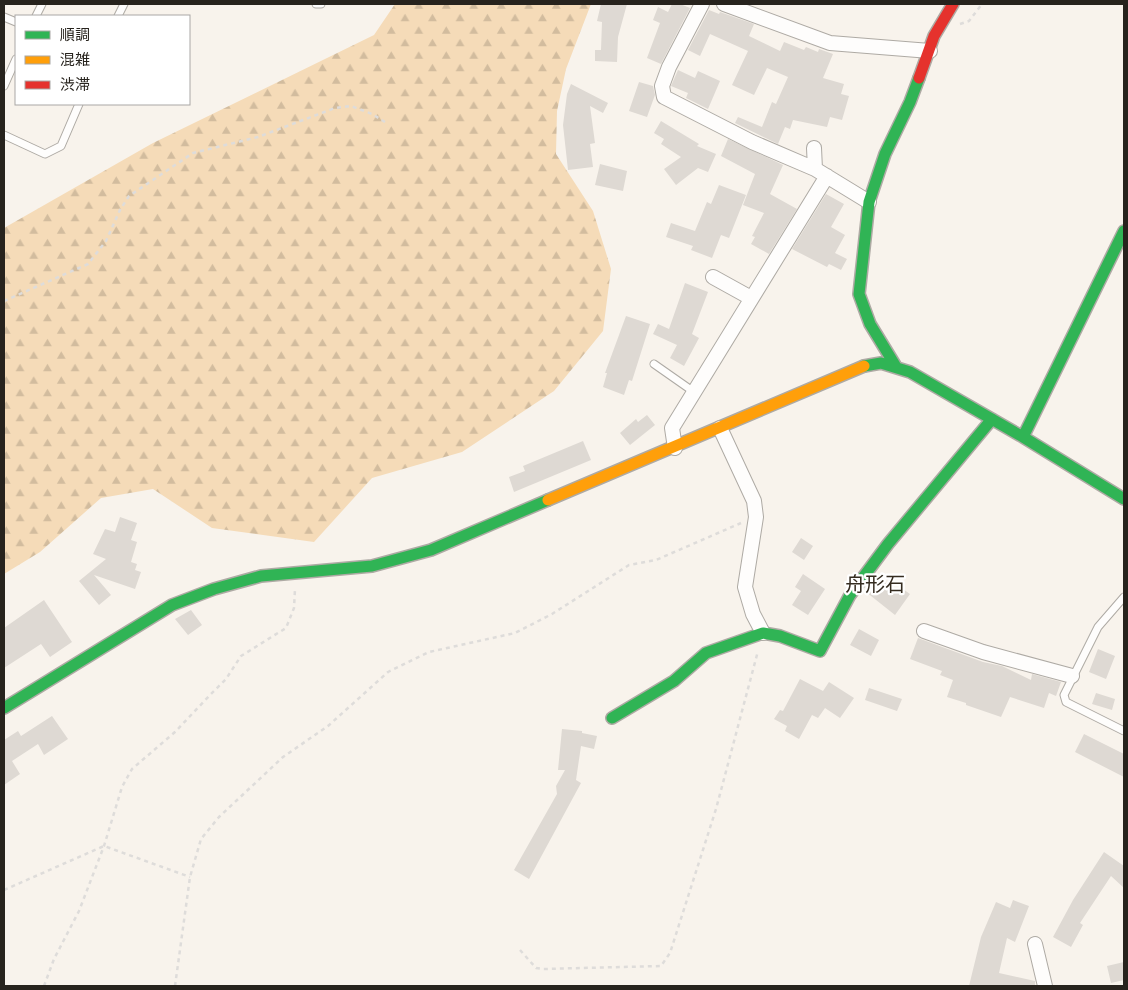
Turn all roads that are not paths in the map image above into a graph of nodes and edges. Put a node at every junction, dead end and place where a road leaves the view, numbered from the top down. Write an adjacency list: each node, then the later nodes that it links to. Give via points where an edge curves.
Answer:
1 (316, 4): 2 (lane)
2 (321, 4)
3 (702, 4): 12 (street, via 669,67 662,86 664,97)
4 (724, 4): 6 (street, via 830,43)
5 (953, 4): 6 (street, via 934,36)
6 (930, 51): 13 (street, via 885,154)
7 (15, 61): 8 (lane)
8 (4, 86)
9 (80, 105): 10 (lane, via 60,146 45,154)
10 (4, 135)
11 (814, 148): 12 (street)
12 (821, 173): 13 (street); 16 (street)
13 (869, 202): 18 (street, via 859,294 870,324)
14 (1124, 231): 22 (street)
15 (713, 276): 16 (street)
16 (751, 298): 19 (street)
17 (654, 364): 19 (lane)
18 (894, 365): 20 (street); 21 (street, via 866,365)
19 (694, 392): 23 (street, via 672,428)
20 (992, 419): 22 (street); 27 (street, via 850,595 820,651)
21 (720, 428): 23 (street); 27 (street, via 754,502 756,517 745,587)
22 (1023, 437): 24 (street)
23 (675, 448): 29 (street, via 431,550 372,566 236,581 172,606 138,624)
24 (1124, 500)
25 (1124, 596): 28 (lane, via 1098,627)
26 (924, 631): 28 (street, via 983,652)
27 (763, 633): 30 (street, via 706,653 674,681)
28 (1072, 676): 31 (lane, via 1064,695 1066,702)
29 (4, 708)
30 (612, 718)
31 (1124, 731)
32 (1035, 944): 33 (street)
33 (1045, 986)

